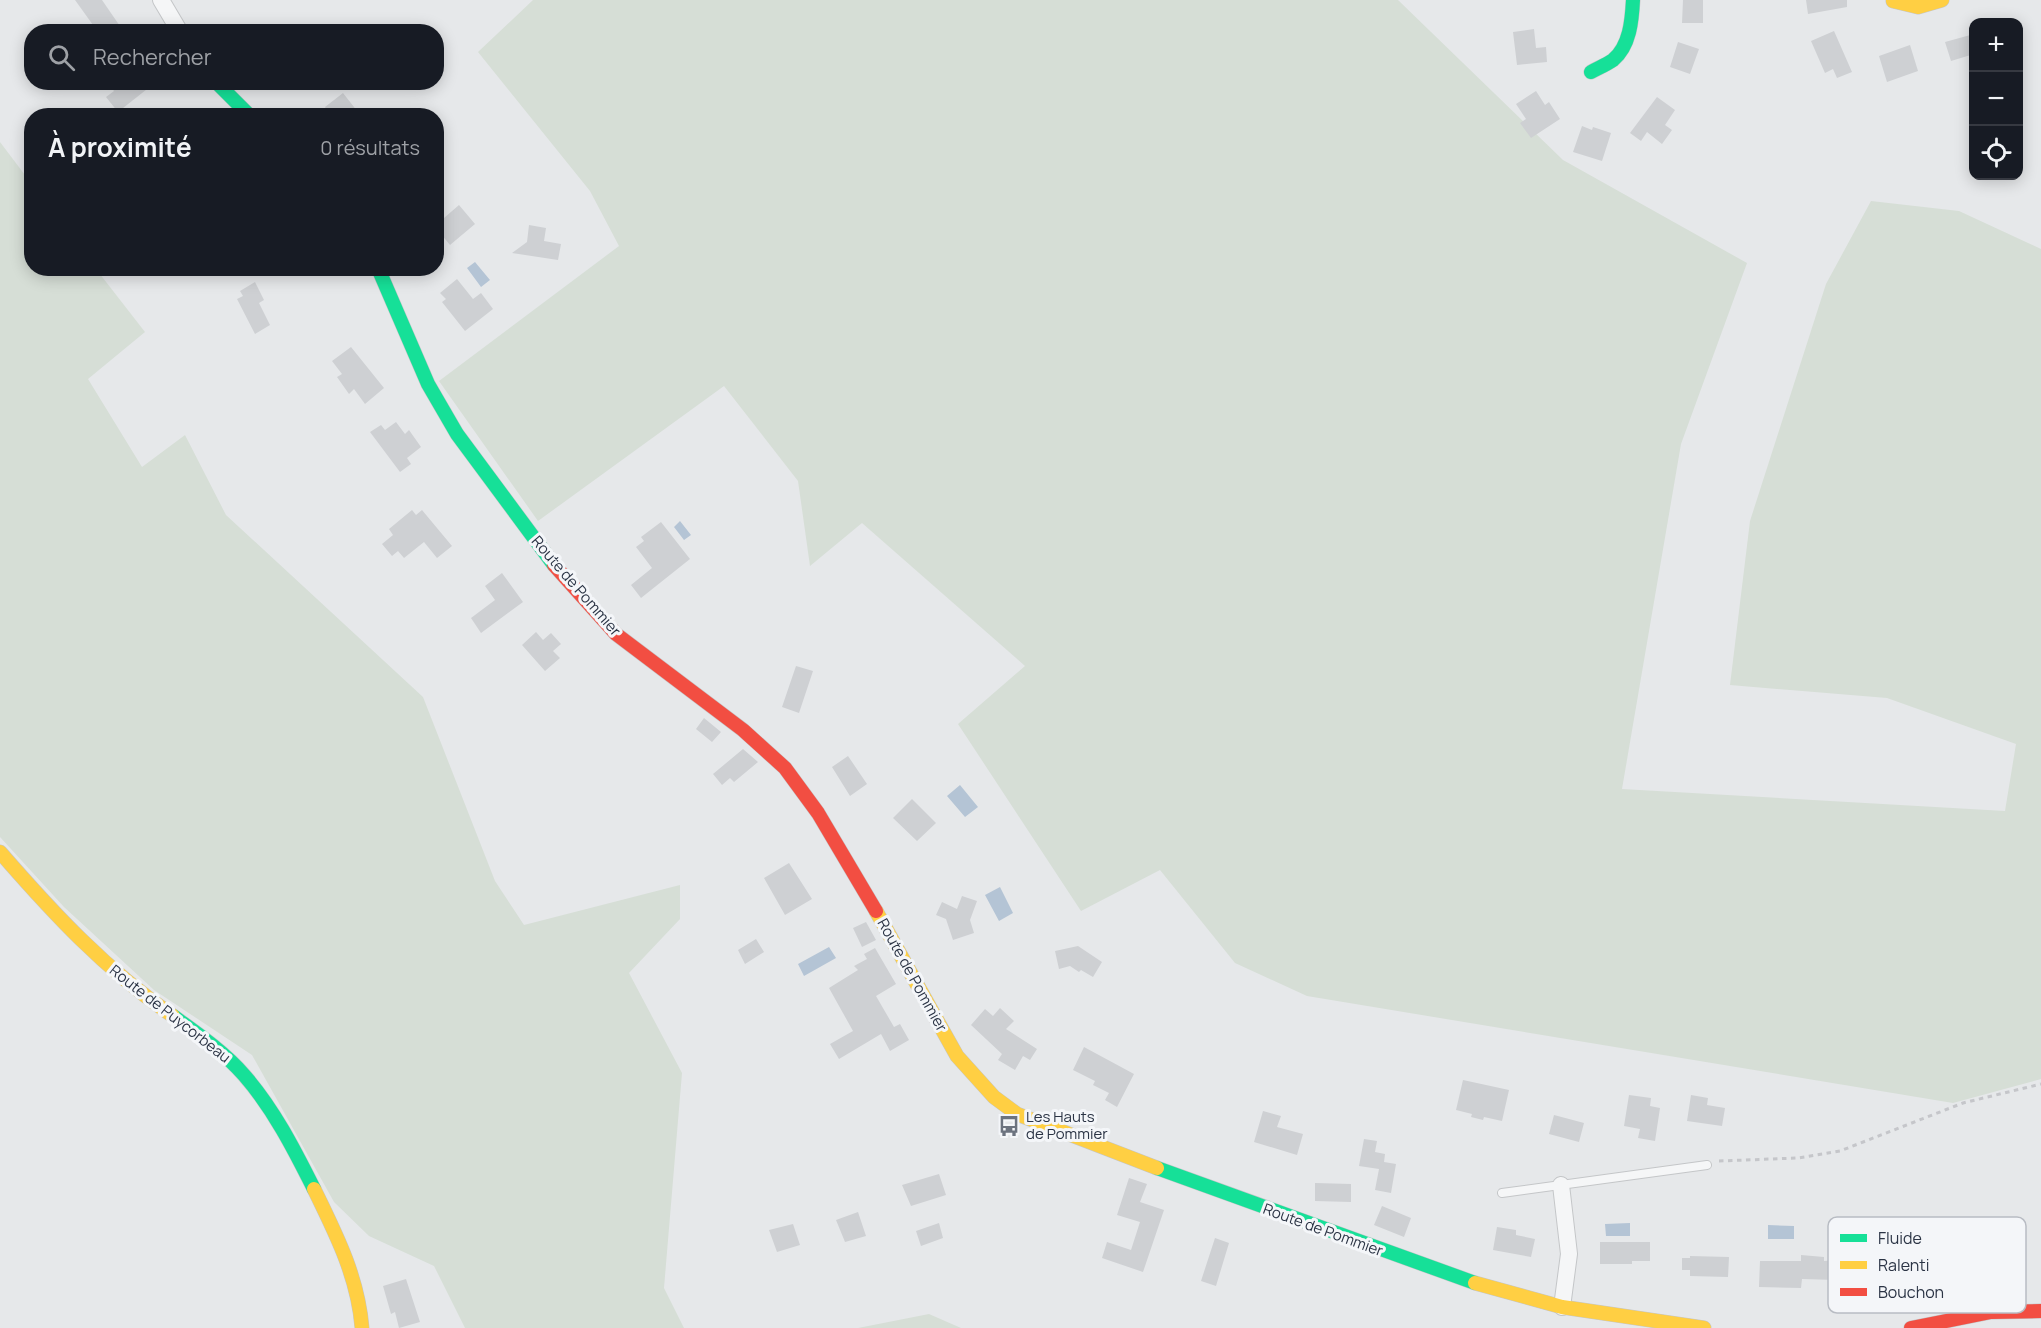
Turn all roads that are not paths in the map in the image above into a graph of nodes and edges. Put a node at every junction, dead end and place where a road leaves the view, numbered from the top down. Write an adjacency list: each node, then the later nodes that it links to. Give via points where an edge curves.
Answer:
1 (161, 0): 5 (street)
2 (1633, 0): 6 (street, via 1631,24 1616,58)
3 (1942, 0): 4 (street, via 1918,7)
4 (1893, 1)
5 (175, 24)
6 (1591, 72)
7 (224, 90): 8 (street)
8 (242, 108)
9 (381, 276): 14 (street, Route de Pommier, via 428,384 457,434 549,561 616,634 743,730 785,768 818,813 866,892 957,1056 994,1097 1017,1114 1055,1130 1288,1217 1486,1287)
10 (0, 852): 18 (street, Route de Puycorbeau, via 87,946 134,988 201,1035 244,1075 293,1147 342,1246 354,1279)
11 (1707, 1165): 12 (lane)
12 (1561, 1185): 13 (lane); 14 (street, via 1569,1254)
13 (1502, 1193)
14 (1562, 1307): 19 (street, Route de Pommier)
15 (2026, 1311): 16 (street)
16 (2041, 1311)
17 (1978, 1313): 20 (street)
18 (362, 1328)
19 (1704, 1328)
20 (1911, 1328)

